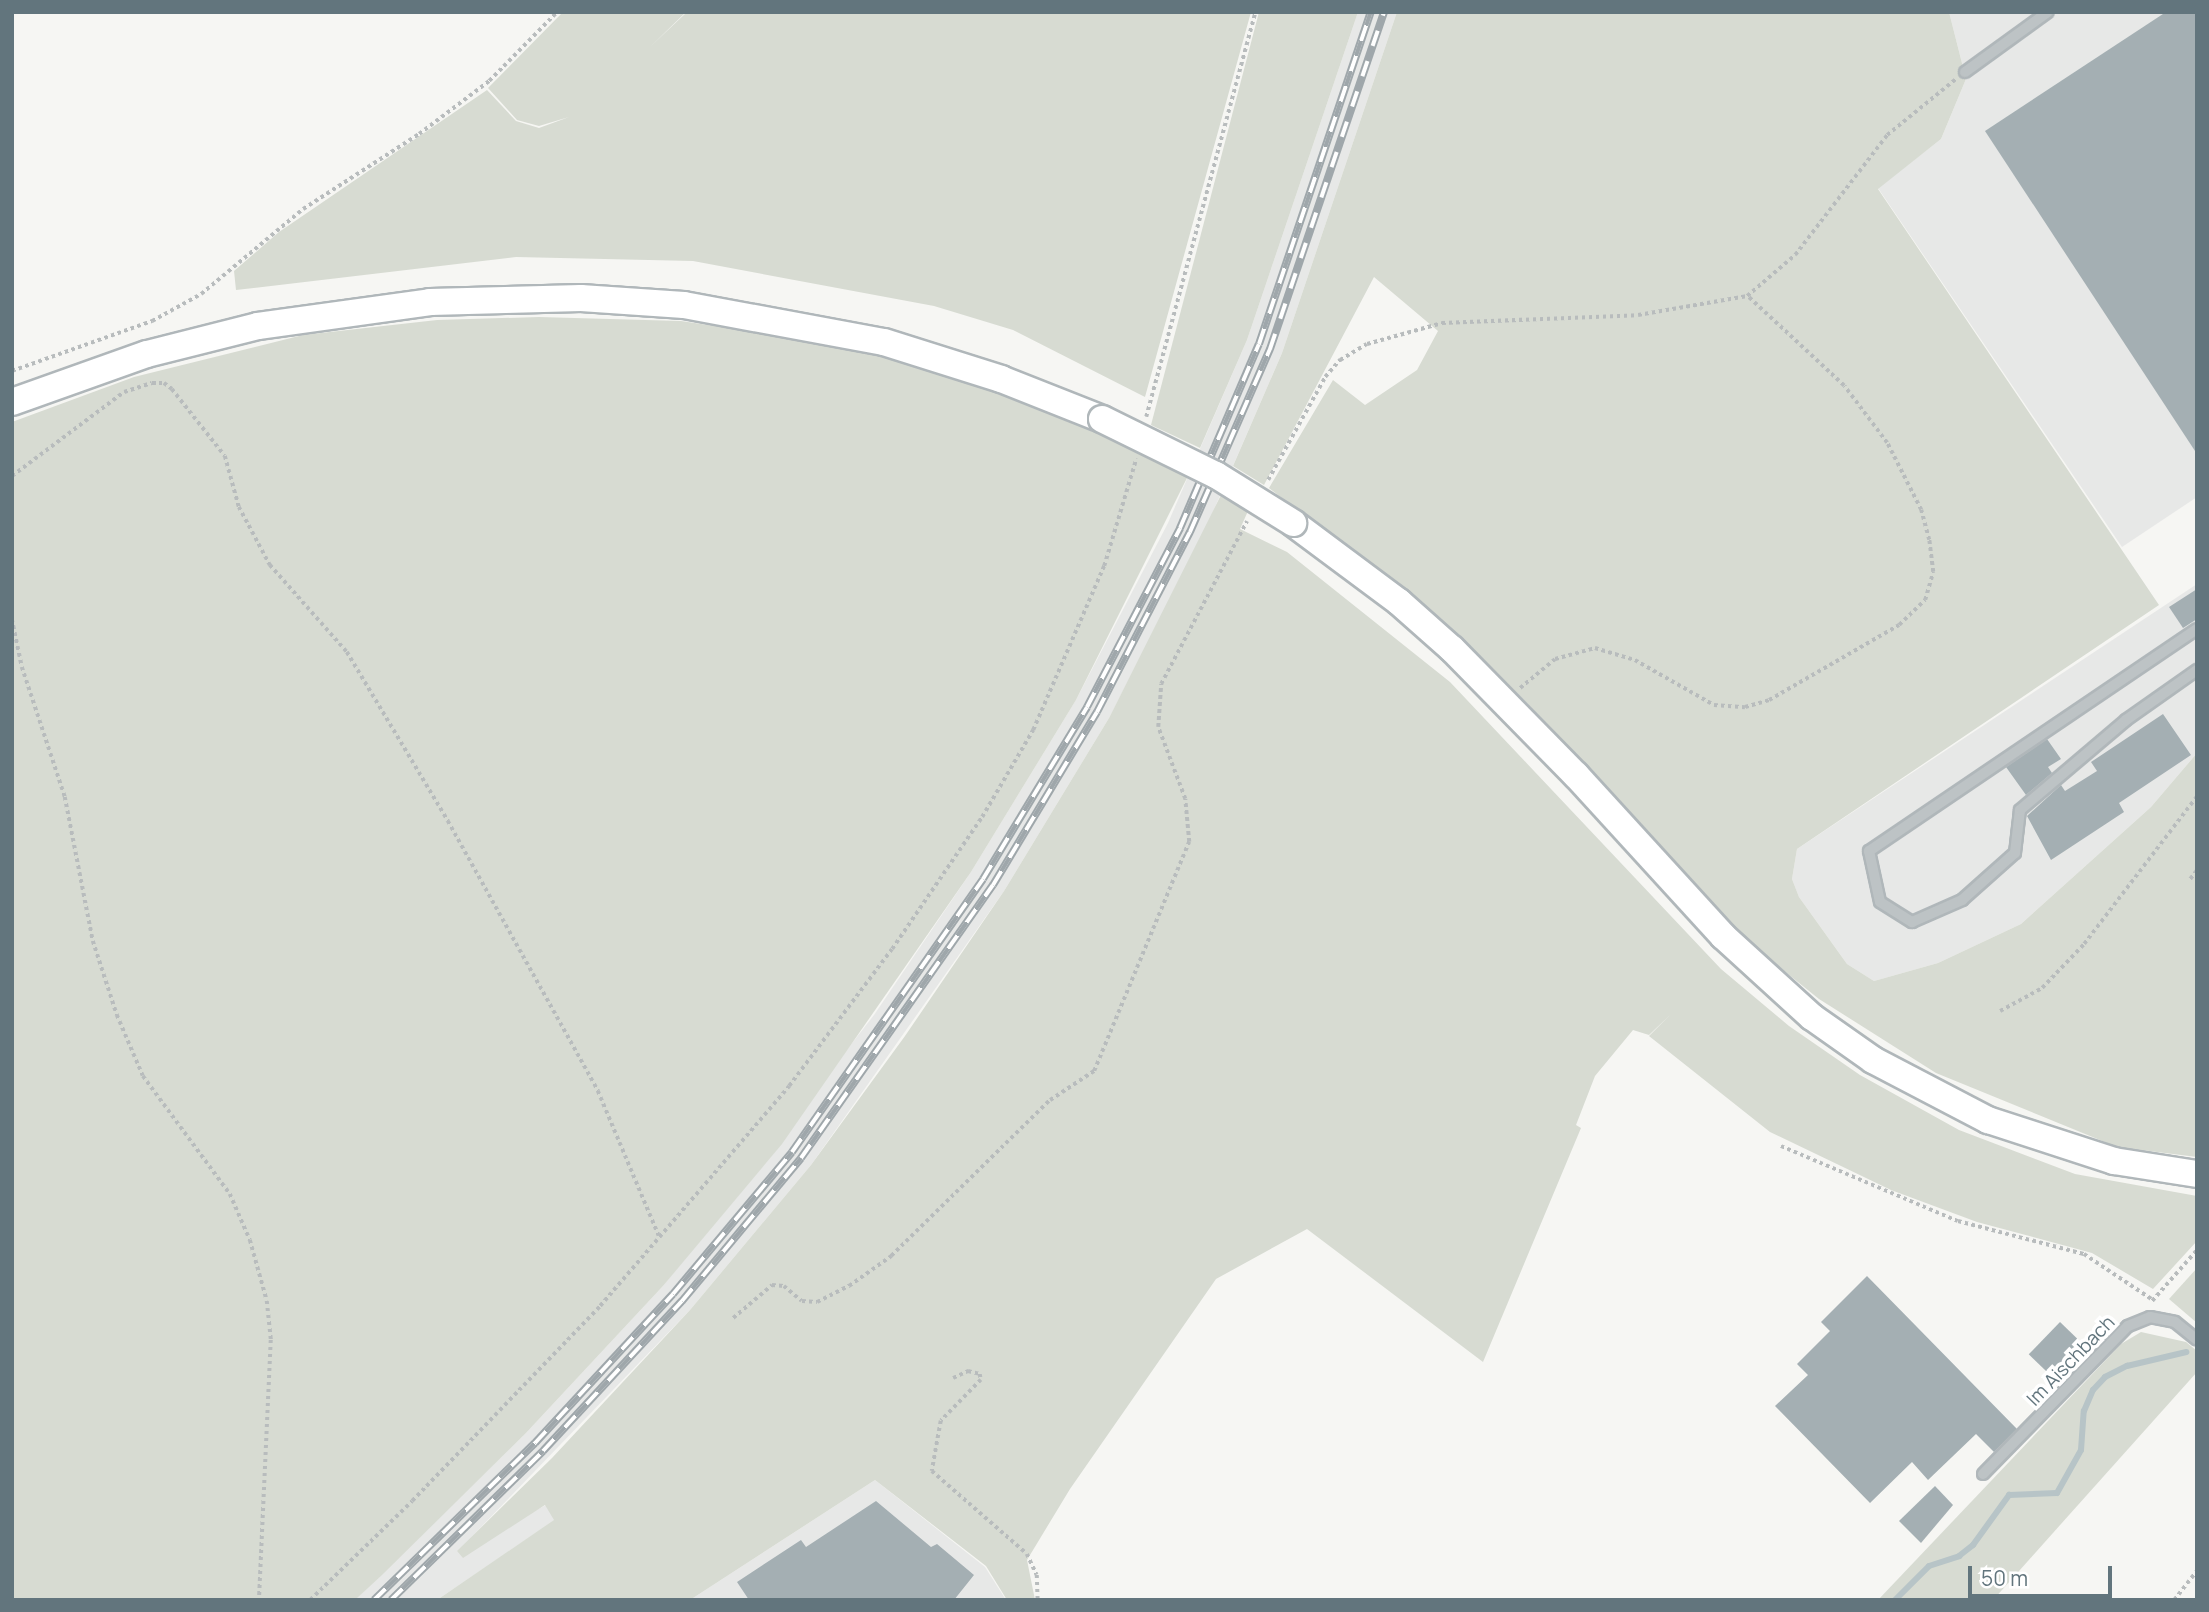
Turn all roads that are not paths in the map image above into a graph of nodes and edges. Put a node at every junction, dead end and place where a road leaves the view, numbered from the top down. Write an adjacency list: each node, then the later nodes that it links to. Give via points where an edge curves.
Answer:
1 (2048, 12): 2 (lane)
2 (1965, 72)
3 (12, 402): 6 (main road, bridge, via 147,354 271,323 430,302 581,298 684,305 884,342 1001,379 1102,419 1216,475 1293,523 1399,602 1452,649 1723,936 1812,1017 1927,1092 2048,1143 2114,1161)
4 (2197, 629): 5 (lane, via 1869,851 1881,902 1912,922 1962,900 2015,853 2020,810 2126,720)
5 (2197, 670)
6 (2197, 1174)
7 (2197, 1340): 8 (lane, Im Aischbach, via 2175,1322 2150,1317 2128,1326)
8 (1983, 1474)

